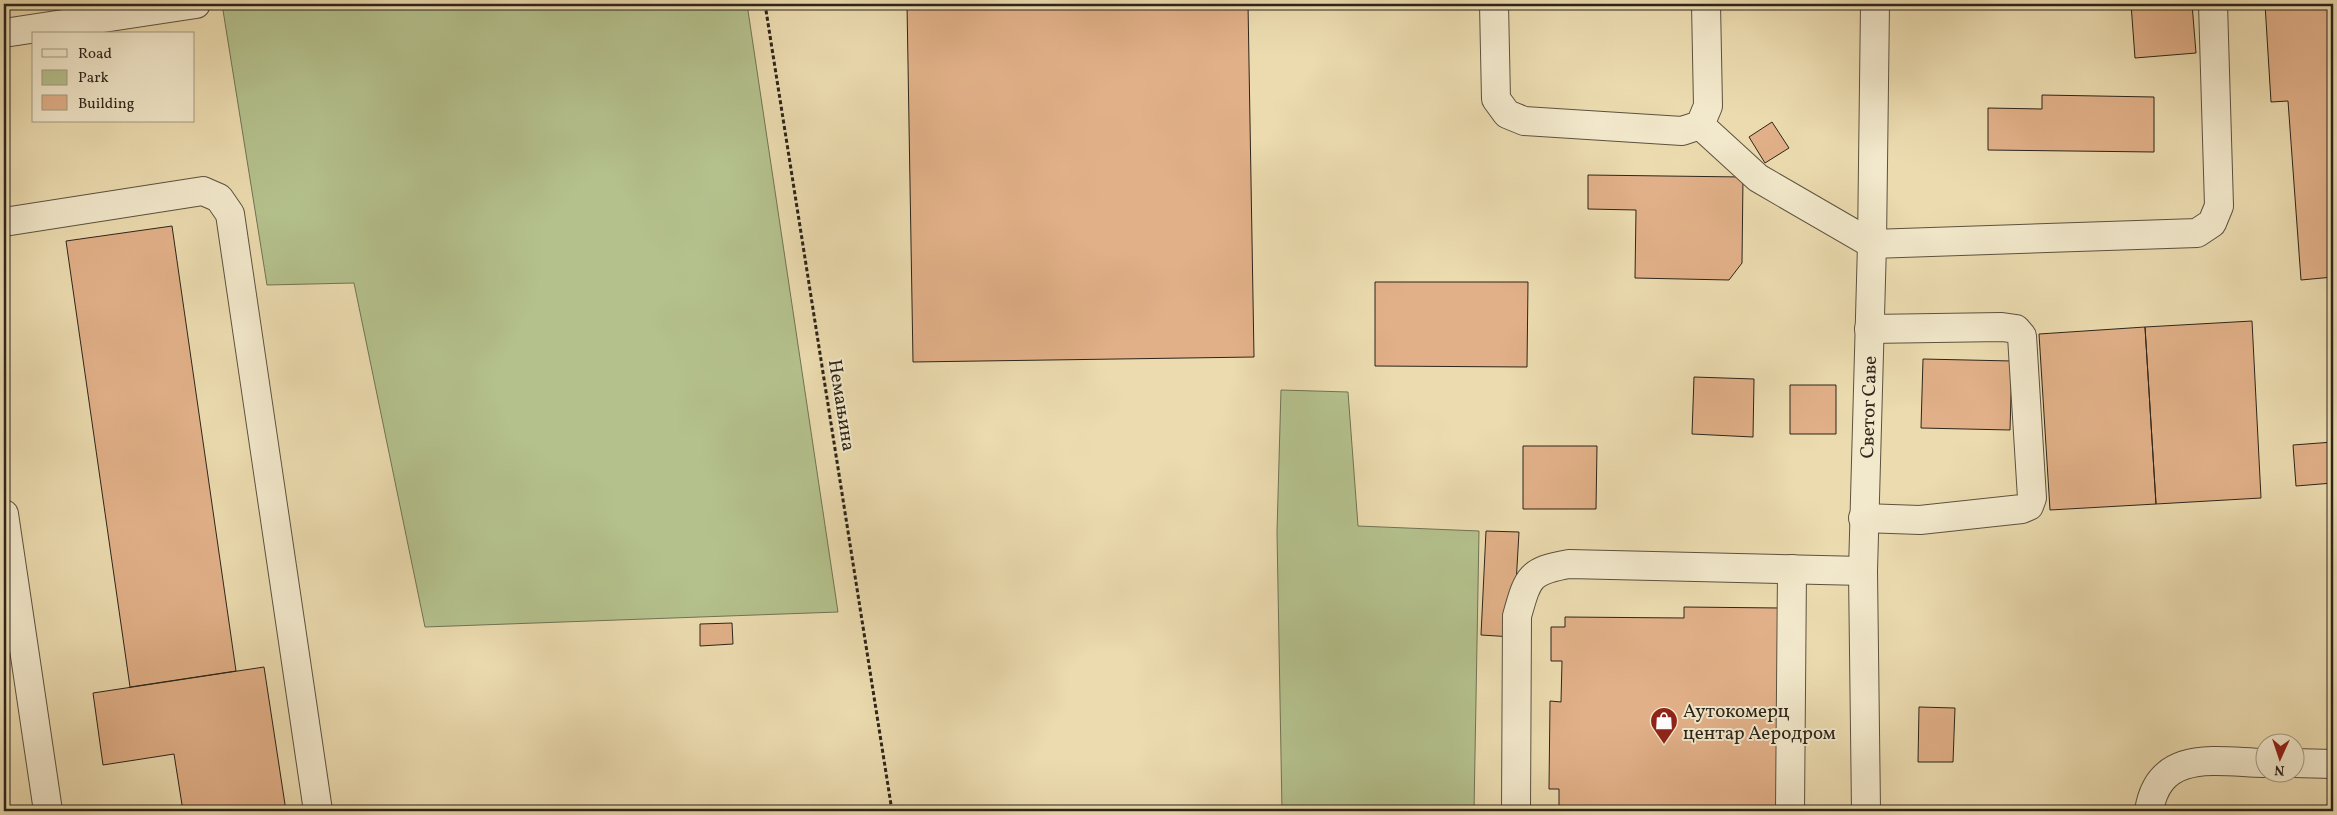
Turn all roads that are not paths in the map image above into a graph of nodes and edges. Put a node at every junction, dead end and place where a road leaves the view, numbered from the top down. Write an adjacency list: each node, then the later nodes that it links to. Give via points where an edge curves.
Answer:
1 (196, 4): 6 (street)
2 (1494, 4): 7 (street, via 1496,98 1507,114 1524,121 1682,131)
3 (1706, 4): 7 (street, via 1708,106)
4 (1875, 4): 9 (street, Светог Саве)
5 (2212, 4): 9 (street, via 2219,206 2212,224 2197,232)
6 (4, 33)
7 (1700, 125): 9 (street, via 1758,178)
8 (4, 222): 19 (street, via 203,191 219,198 230,214)
9 (1872, 244): 10 (street, Светог Саве)
10 (1869, 329): 12 (street, Светог Саве); 12 (street, via 2016,329 2022,336 2032,498 2029,506 2022,509 1920,520)
11 (4, 514): 18 (street)
12 (1863, 518): 14 (street, Светог Саве)
13 (1792, 569): 14 (street); 20 (street, via 1569,564 1533,574 1524,590 1517,616); 21 (street)
14 (1863, 571): 22 (street, Светог Саве)
15 (2254, 763): 23 (street, via 2196,761 2175,768 2162,778 2153,792)
16 (2304, 763): 17 (street)
17 (2333, 764)
18 (48, 811)
19 (318, 811)
20 (1516, 811)
21 (1790, 811)
22 (1866, 811)
23 (2149, 811)

